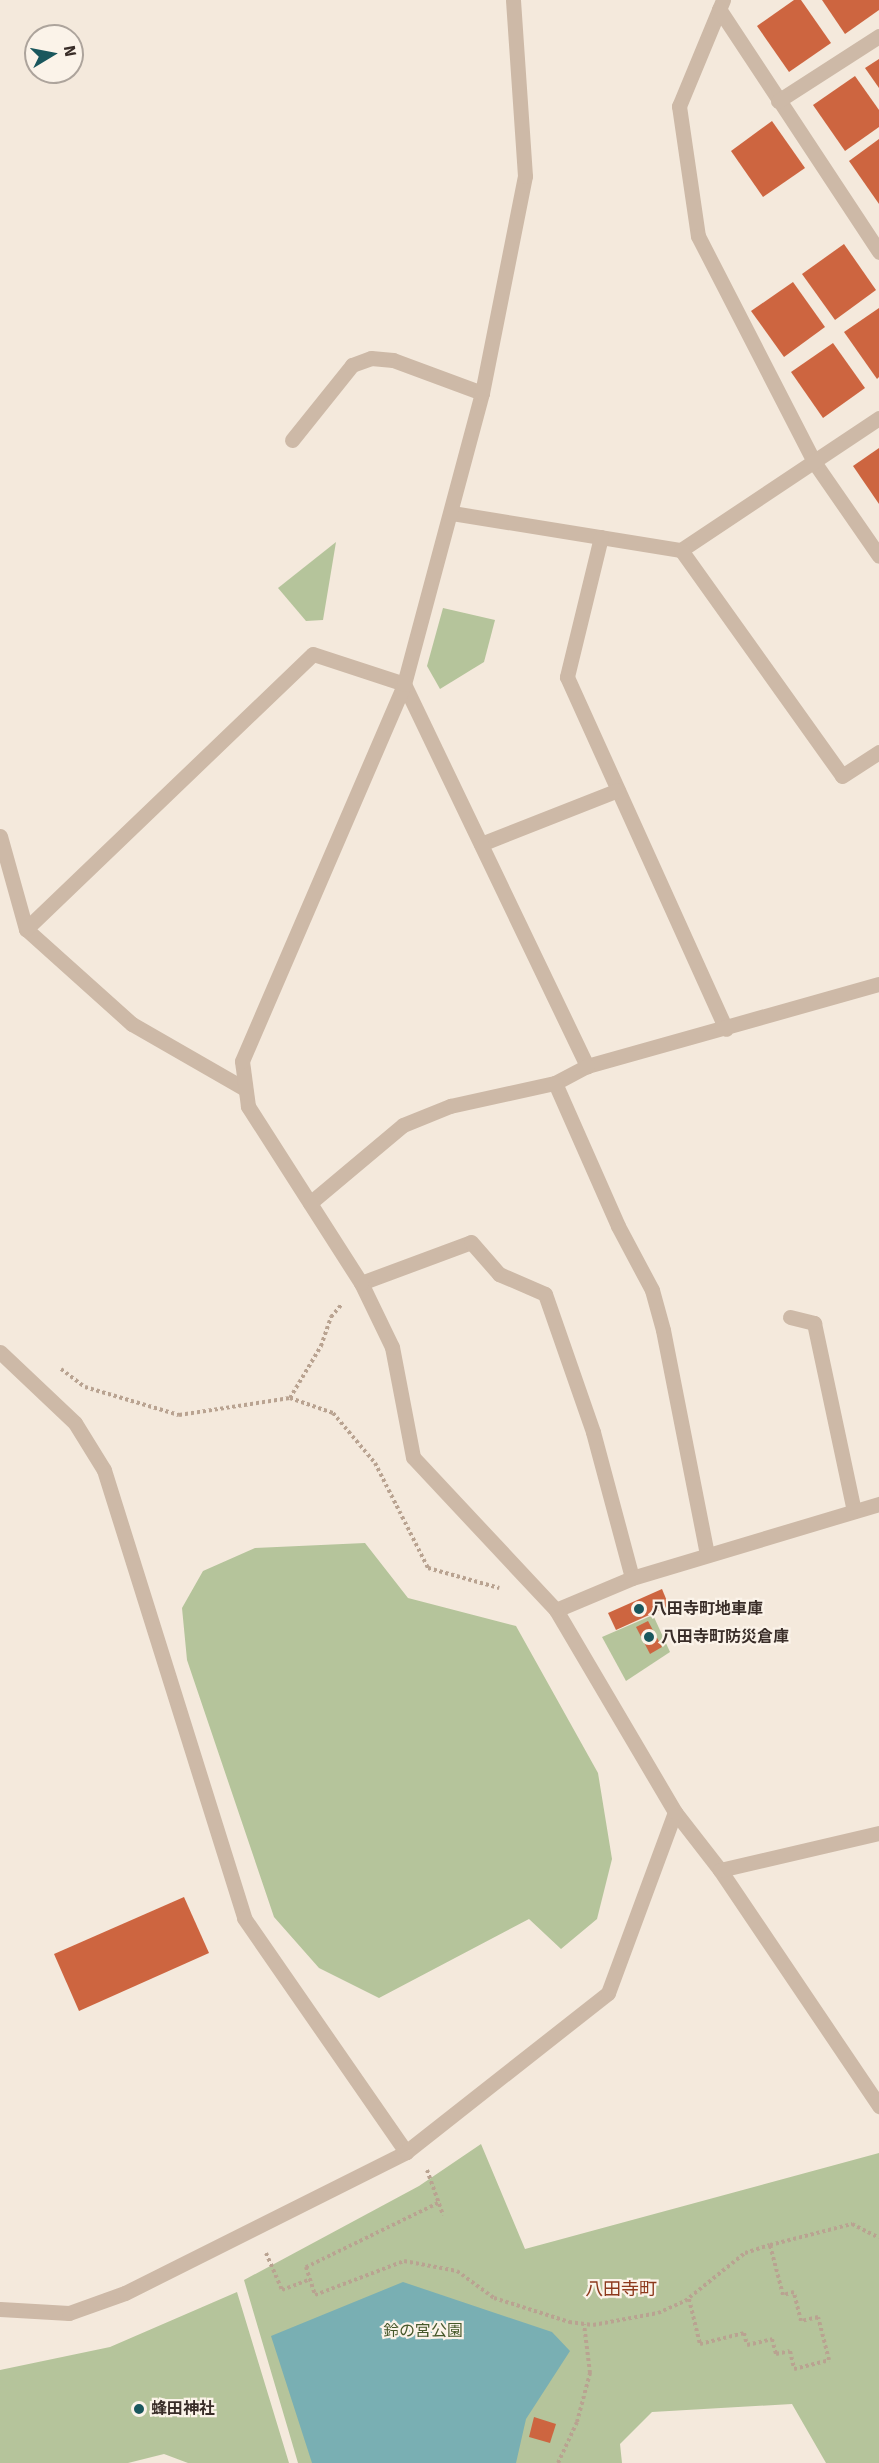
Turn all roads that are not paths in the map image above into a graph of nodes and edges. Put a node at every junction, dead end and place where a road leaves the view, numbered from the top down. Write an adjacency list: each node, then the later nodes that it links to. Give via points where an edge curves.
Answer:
1 (513, 0): 6 (street, via 525,176)
2 (721, 4): 4 (street); 9 (street, via 679,106 698,236)
3 (879, 36): 4 (street)
4 (778, 101): 5 (street)
5 (879, 252)
6 (482, 393): 8 (street, via 393,360 371,358 352,365); 10 (street)
7 (879, 418): 9 (street)
8 (292, 440)
9 (814, 462): 12 (street); 13 (street)
10 (452, 513): 11 (street); 14 (street)
11 (601, 537): 12 (street); 16 (street, via 567,677)
12 (681, 550): 15 (street, via 842,776)
13 (879, 556)
14 (404, 684): 18 (street); 19 (street, via 313,654); 24 (street, via 242,1061)
15 (879, 753)
16 (618, 790): 18 (street); 21 (street)
17 (0, 836): 19 (street)
18 (481, 844): 22 (street)
19 (26, 928): 24 (street, via 132,1024)
20 (879, 984): 21 (street)
21 (726, 1029): 22 (street)
22 (587, 1066): 23 (street)
23 (555, 1083): 25 (street, via 450,1106 403,1125); 31 (street, via 618,1226 652,1290)
24 (245, 1089): 25 (street, via 248,1106)
25 (310, 1203): 26 (street)
26 (361, 1283): 32 (street, via 471,1242 499,1274 544,1294 593,1432); 33 (street, via 392,1347 412,1457)
27 (790, 1317): 30 (street, via 814,1323)
28 (0, 1353): 38 (street, via 75,1423 104,1470 244,1918)
29 (879, 1504): 30 (street)
30 (854, 1511): 31 (street)
31 (707, 1554): 32 (street)
32 (632, 1578): 33 (street)
33 (556, 1610): 34 (street)
34 (675, 1812): 36 (street); 38 (street, via 608,1994)
35 (879, 1833): 36 (street)
36 (720, 1870): 37 (street)
37 (879, 2106)
38 (406, 2152): 39 (street, via 125,2293 69,2313)
39 (0, 2309)

